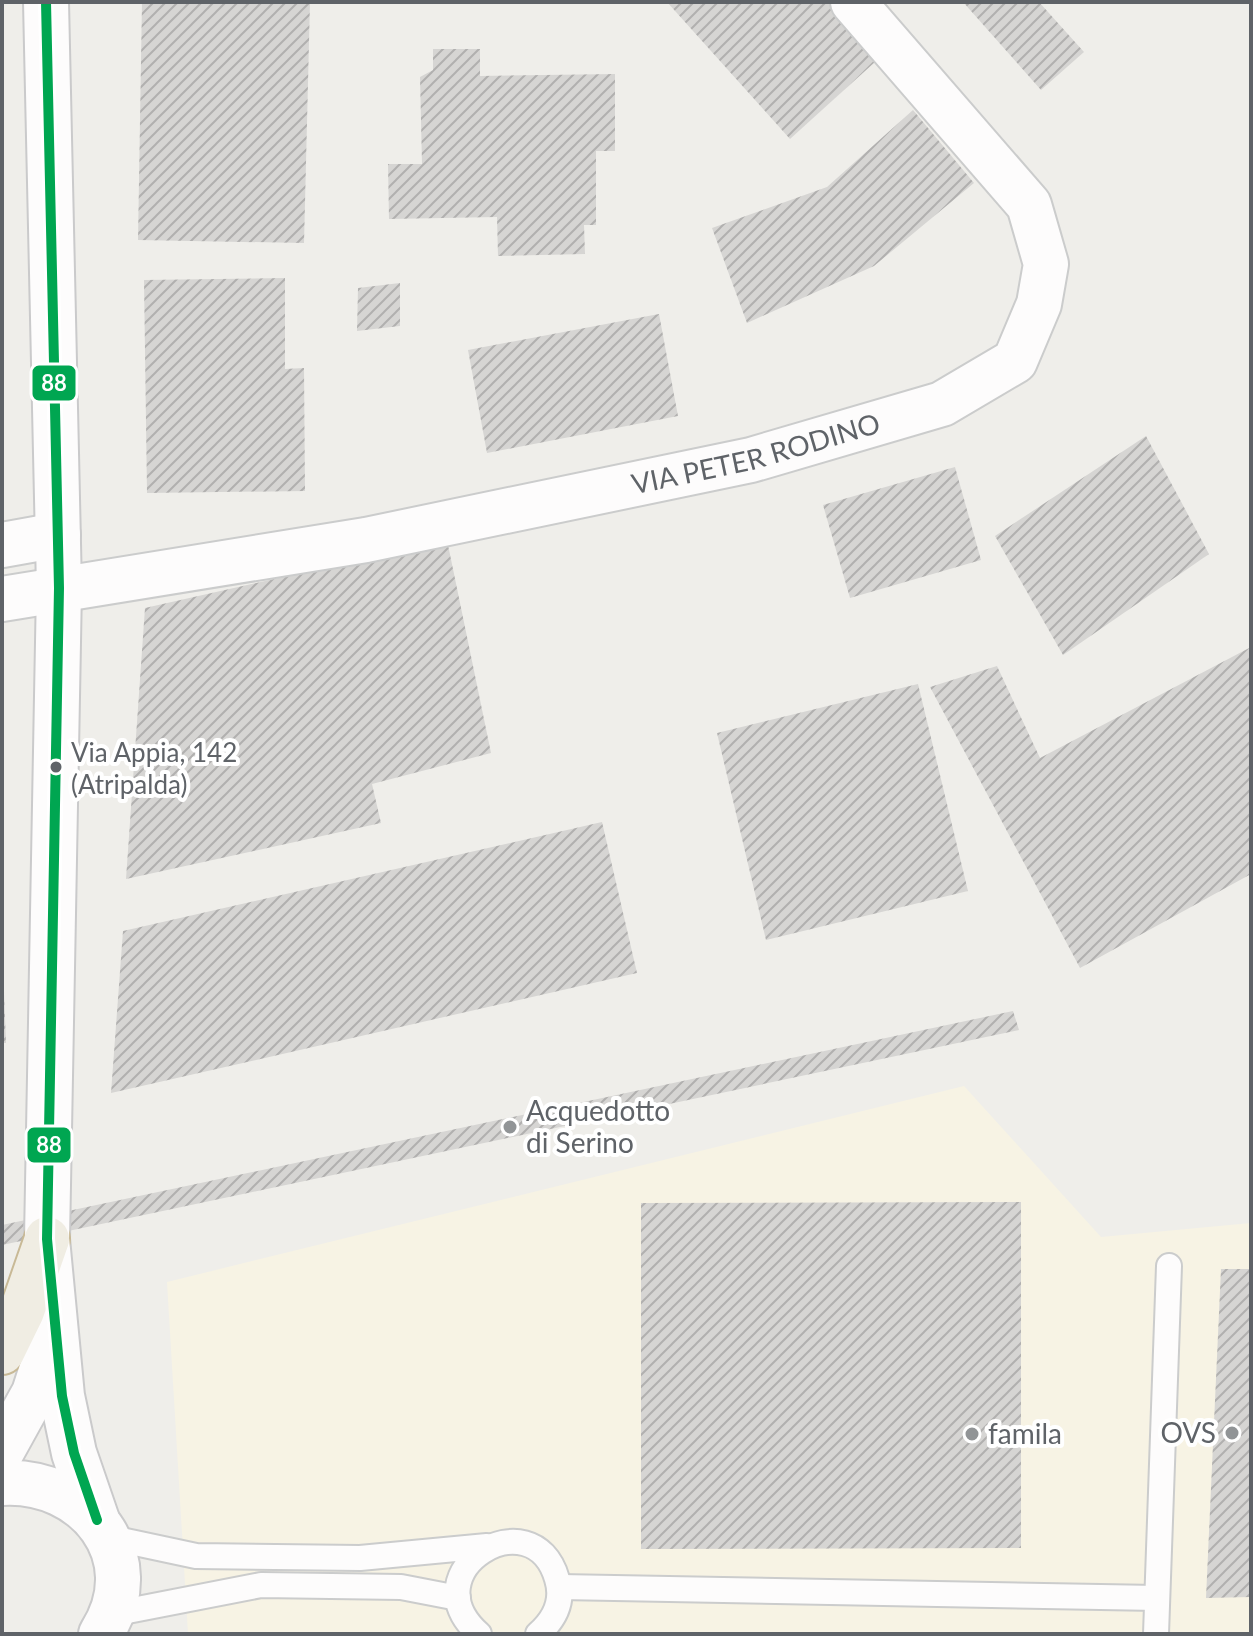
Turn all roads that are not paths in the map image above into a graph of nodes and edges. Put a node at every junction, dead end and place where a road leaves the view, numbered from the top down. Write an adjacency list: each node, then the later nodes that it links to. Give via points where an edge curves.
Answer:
1 (46, 2): 3 (street)
2 (853, 2): 5 (street, VIA PETER RODINO, via 1029,205 1046,264 1039,304 1015,361 942,404 751,460 366,540)
3 (58, 535): 4 (street); 5 (street)
4 (2, 545)
5 (59, 588): 6 (street, VIA PETER RODINO); 7 (street)
6 (2, 599)
7 (47, 1239): 9 (street); 10 (highway)
8 (1169, 1266): 17 (lane)
9 (55, 1330): 11 (street, via 34,1393); 13 (street, via 74,1453)
10 (2, 1352)
11 (2, 1451)
12 (2, 1483): 13 (street, via 52,1487 77,1501)
13 (102, 1528): 14 (lane, via 196,1556 360,1558); 18 (street, via 116,1560 118,1586)
14 (487, 1546): 15 (lane, via 515,1541 531,1546 550,1563); 16 (lane, via 464,1568)
15 (560, 1587): 17 (lane); 20 (lane, via 555,1615)
16 (458, 1598): 18 (lane, via 401,1587 261,1585); 19 (lane)
17 (1157, 1598): 21 (lane)
18 (109, 1625)
19 (479, 1634)
20 (538, 1634)
21 (1156, 1634)

